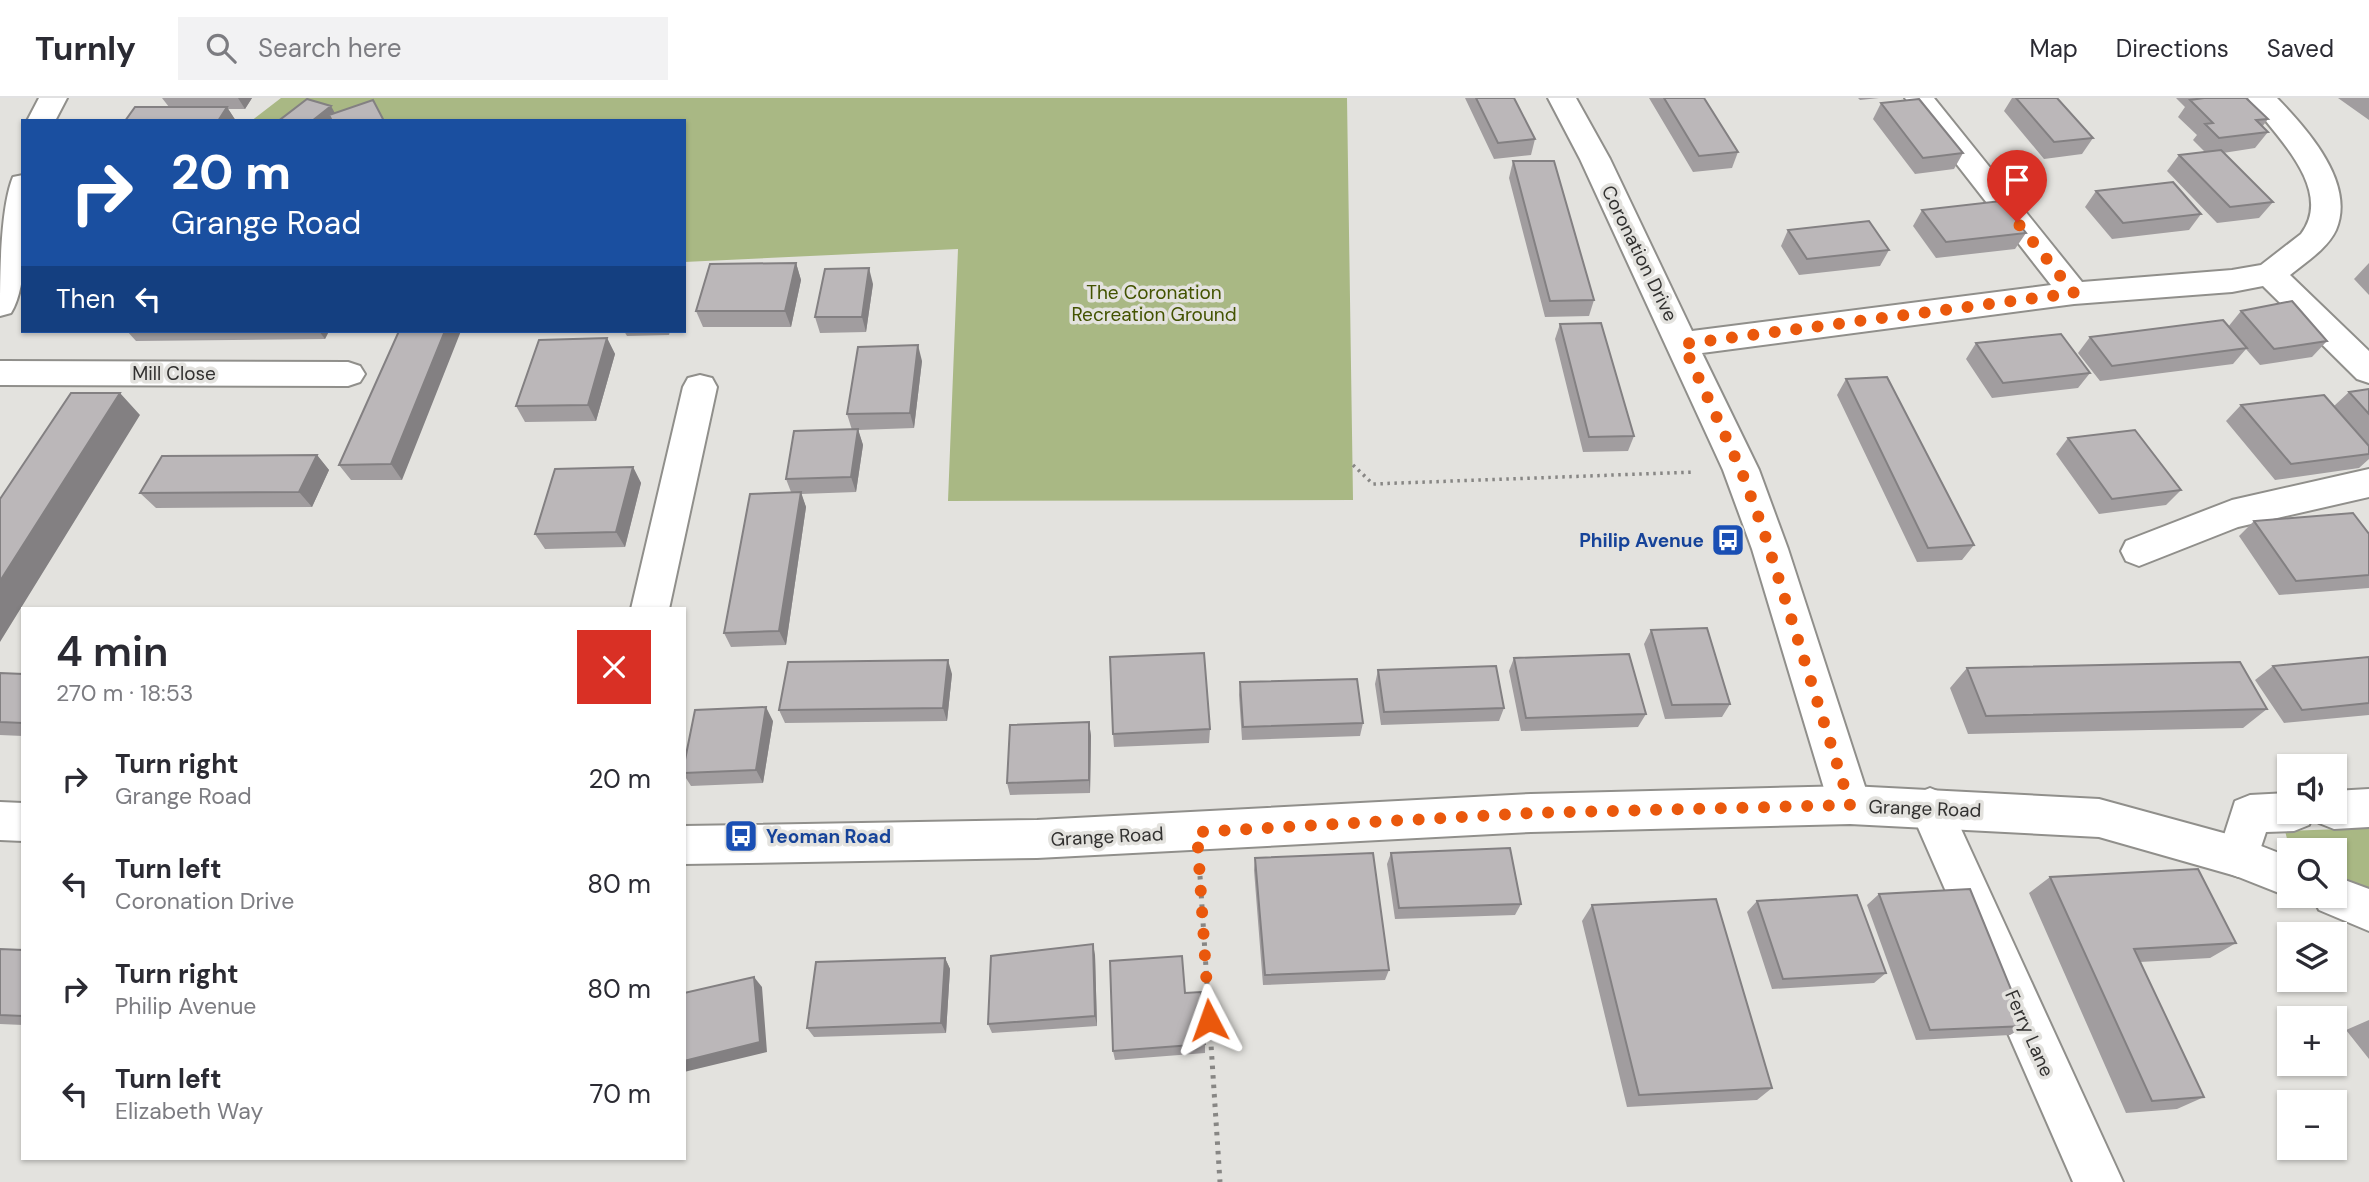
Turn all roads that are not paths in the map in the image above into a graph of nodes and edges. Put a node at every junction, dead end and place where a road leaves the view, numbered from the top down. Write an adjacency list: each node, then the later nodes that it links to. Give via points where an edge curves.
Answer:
1 (53, 98): 5 (street)
2 (1562, 98): 10 (street, Coronation Drive)
3 (1919, 98): 8 (street)
4 (2262, 98): 7 (street, via 2315,166 2326,203 2321,229 2312,241)
5 (42, 119)
6 (21, 195): 9 (street)
7 (2270, 274): 8 (street); 11 (street)
8 (2074, 293): 10 (street)
9 (0, 305)
10 (1683, 344): 18 (street, Coronation Drive, via 1741,470 1770,549)
11 (2369, 371)
12 (0, 373): 13 (street, Mill Close)
13 (348, 374)
14 (700, 387): 17 (street)
15 (2369, 483): 16 (street, via 2232,514)
16 (2139, 551)
17 (650, 607)
18 (1850, 805): 19 (street, Grange Road); 25 (street, Grange Road, via 1531,813 971,841)
19 (1930, 807): 26 (street, Grange Road, via 2099,818); 30 (street, Ferry Lane)
20 (2369, 808): 21 (street)
21 (2347, 809)
22 (2277, 813): 26 (street, via 2250,814)
23 (0, 821): 24 (street)
24 (21, 822)
25 (686, 845)
26 (2238, 856): 27 (street, Grange Road)
27 (2277, 872)
28 (2347, 901): 29 (street)
29 (2369, 910)
30 (2098, 1182)

